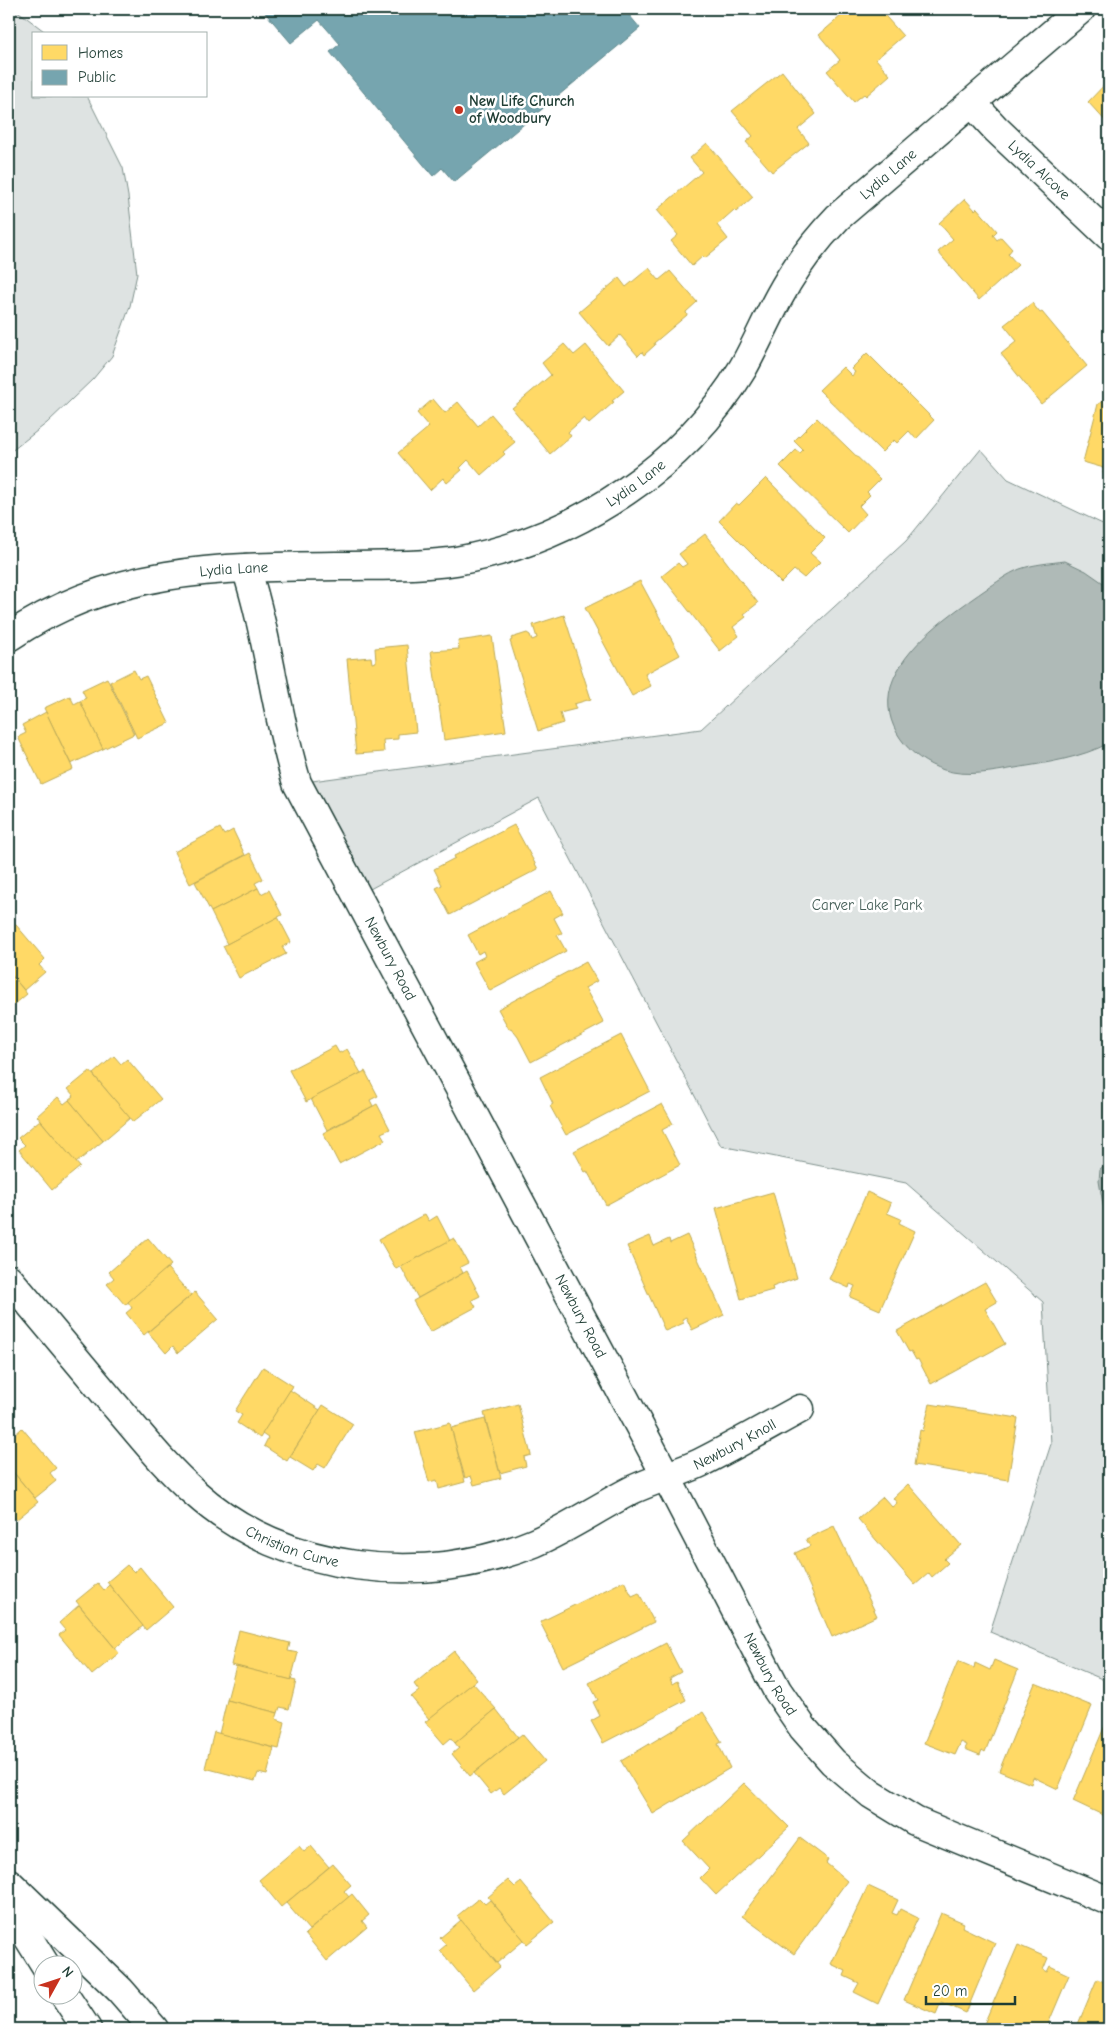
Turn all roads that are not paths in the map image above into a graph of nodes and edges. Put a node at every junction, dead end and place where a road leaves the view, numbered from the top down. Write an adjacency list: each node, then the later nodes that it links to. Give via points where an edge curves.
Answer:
1 (1081, 9): 2 (street, Lydia Lane)
2 (972, 103): 3 (street, Lydia Alcove); 4 (street, Lydia Lane, via 852,204 822,235 791,276 742,370 715,407 663,463 609,502 551,534 496,552 454,561 414,565)
3 (1109, 236)
4 (246, 568): 5 (street, Lydia Lane, via 177,573 121,585 34,619); 8 (street, Newbury Road, via 257,600 297,783)
5 (9, 636)
6 (9, 1279): 8 (street, Christian Curve, via 164,1463 197,1495 261,1537 307,1554 362,1567 397,1568 440,1567 496,1556 550,1535)
7 (800, 1409): 8 (street, Newbury Knoll, via 699,1464)
8 (666, 1476): 10 (street, Newbury Road, via 777,1690 803,1728 833,1762 871,1794 915,1821)
9 (9, 1883): 15 (street, via 120,1990)
10 (1109, 1901)
11 (9, 1907): 12 (street)
12 (40, 1956)
13 (72, 2006): 14 (street)
14 (87, 2029)
15 (154, 2029)

